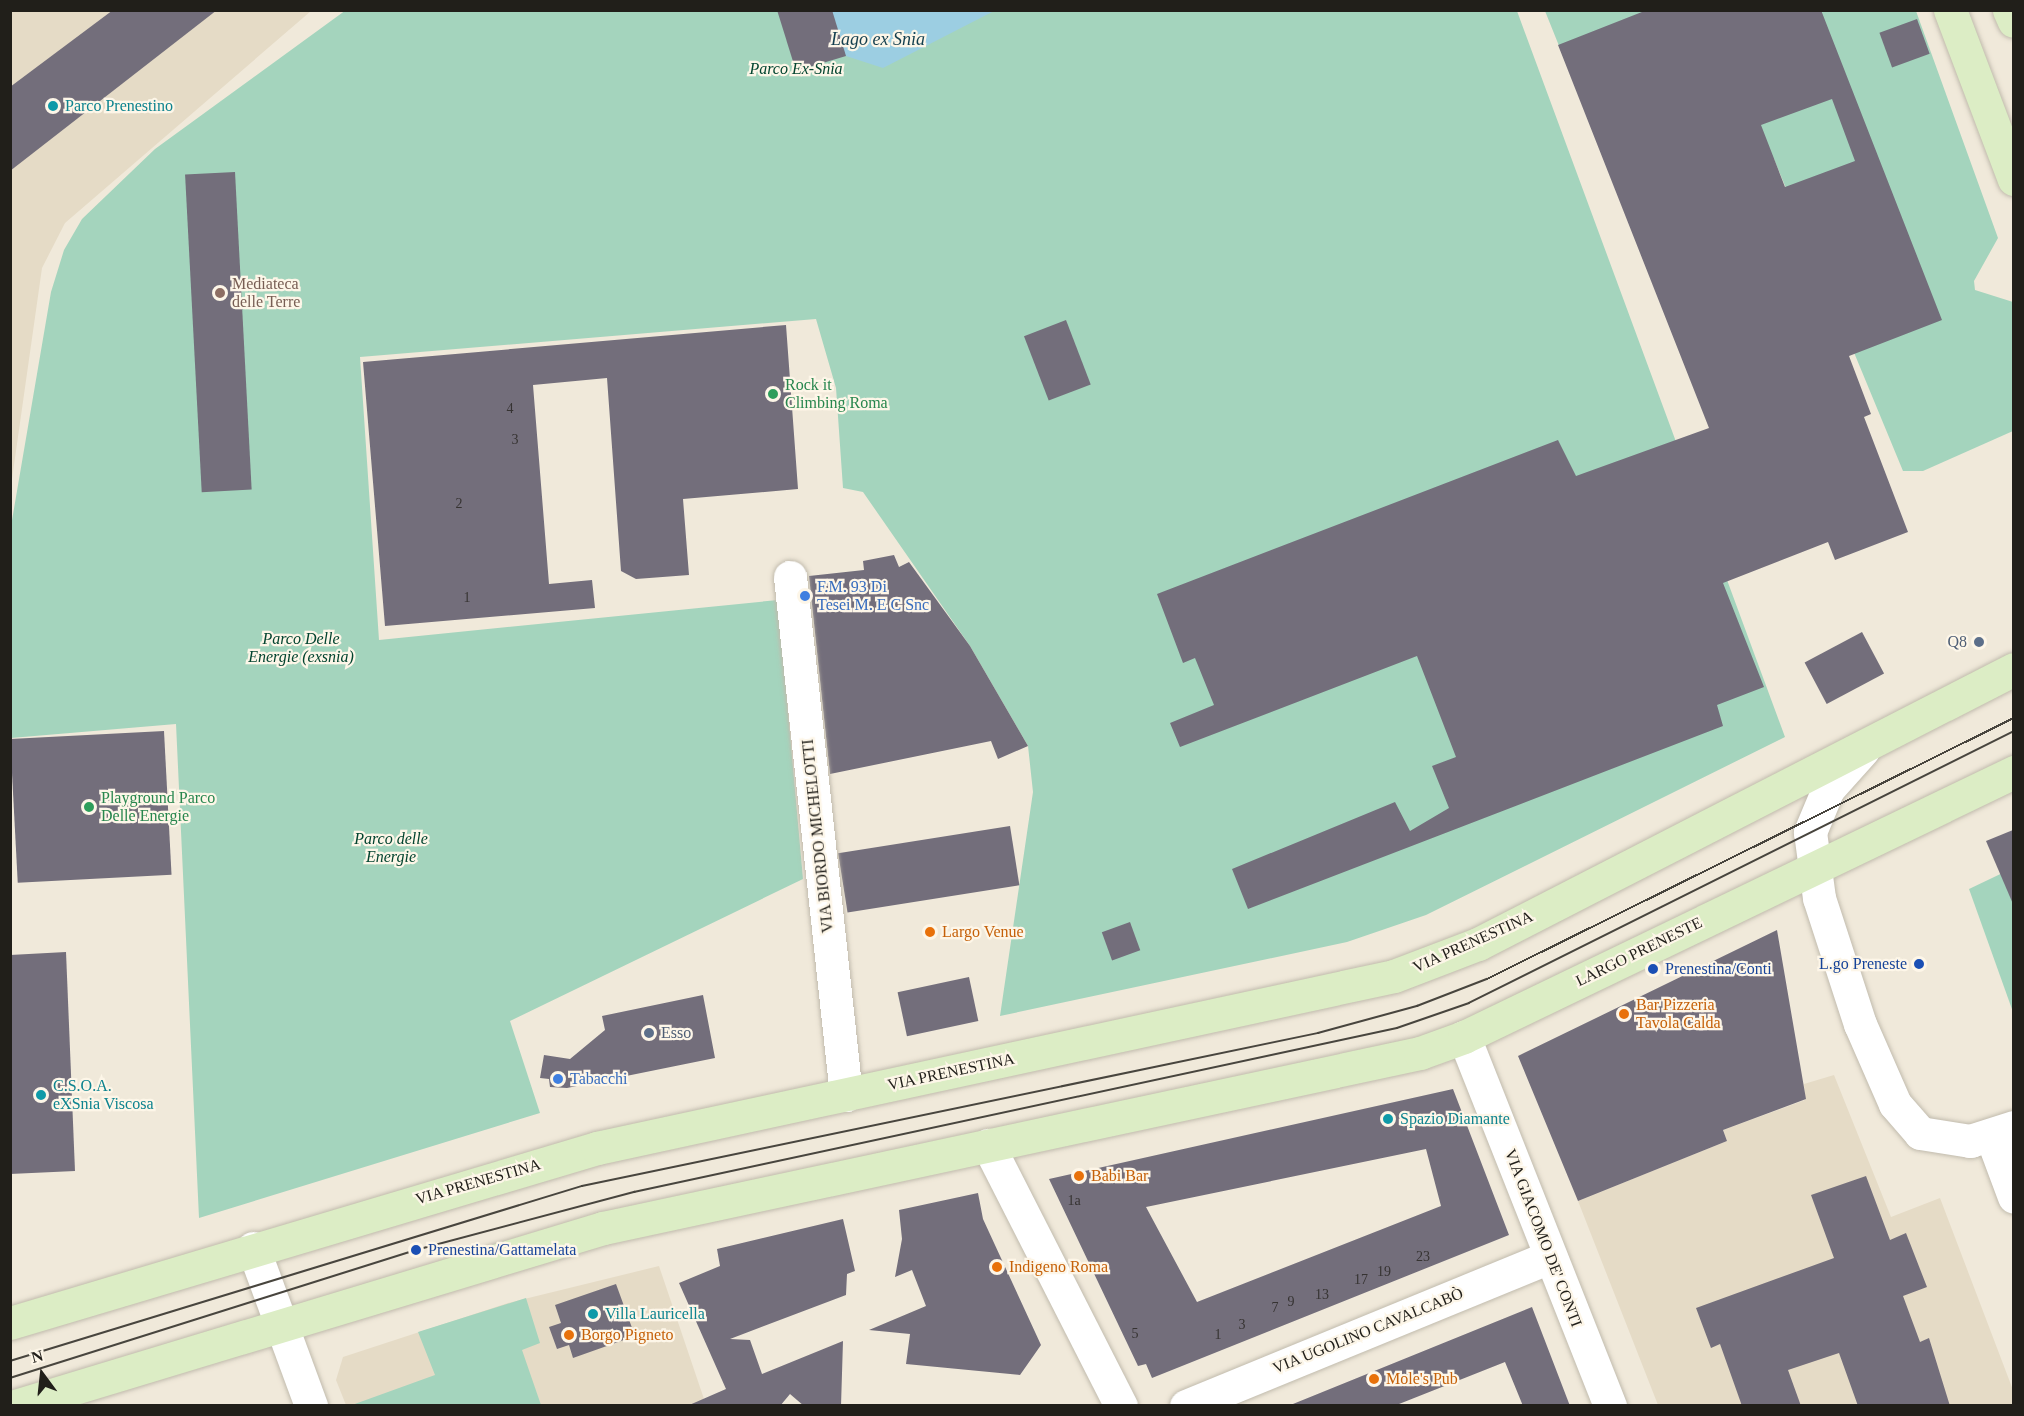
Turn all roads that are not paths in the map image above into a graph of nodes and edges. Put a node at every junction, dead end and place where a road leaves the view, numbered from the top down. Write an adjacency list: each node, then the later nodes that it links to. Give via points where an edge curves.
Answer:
1 (1950, 10): 4 (main road)
2 (2009, 10): 3 (main road)
3 (2013, 21)
4 (2013, 179)
5 (790, 577): 11 (street, VIA BIORDO MICHELOTTI)
6 (2013, 669): 7 (main road)
7 (1863, 750): 9 (street, via 1828,789 1813,817); 11 (main road, VIA PRENESTINA, via 1478,944 1423,966 1334,991)
8 (2013, 772): 9 (main road, LARGO PRENESTE)
9 (1813, 867): 10 (main road, LARGO PRENESTE); 12 (street, via 1860,1024 1904,1120 1944,1141)
10 (1464, 1037): 13 (main road, via 1374,1065); 16 (street, VIA GIACOMO DE' CONTI)
11 (846, 1095): 15 (main road, VIA PRENESTINA, via 567,1156)
12 (2002, 1131): 14 (street)
13 (988, 1145): 18 (main road, via 603,1228); 21 (street)
14 (2013, 1197)
15 (253, 1248): 17 (main road, VIA PRENESTINA); 18 (street)
16 (1550, 1257): 22 (street, VIA UGOLINO CAVALCABÒ); 23 (street, VIA GIACOMO DE' CONTI)
17 (10, 1323)
18 (278, 1323): 19 (main road); 20 (street)
19 (15, 1406)
20 (310, 1406)
21 (1121, 1406)
22 (1186, 1406)
23 (1610, 1406)

